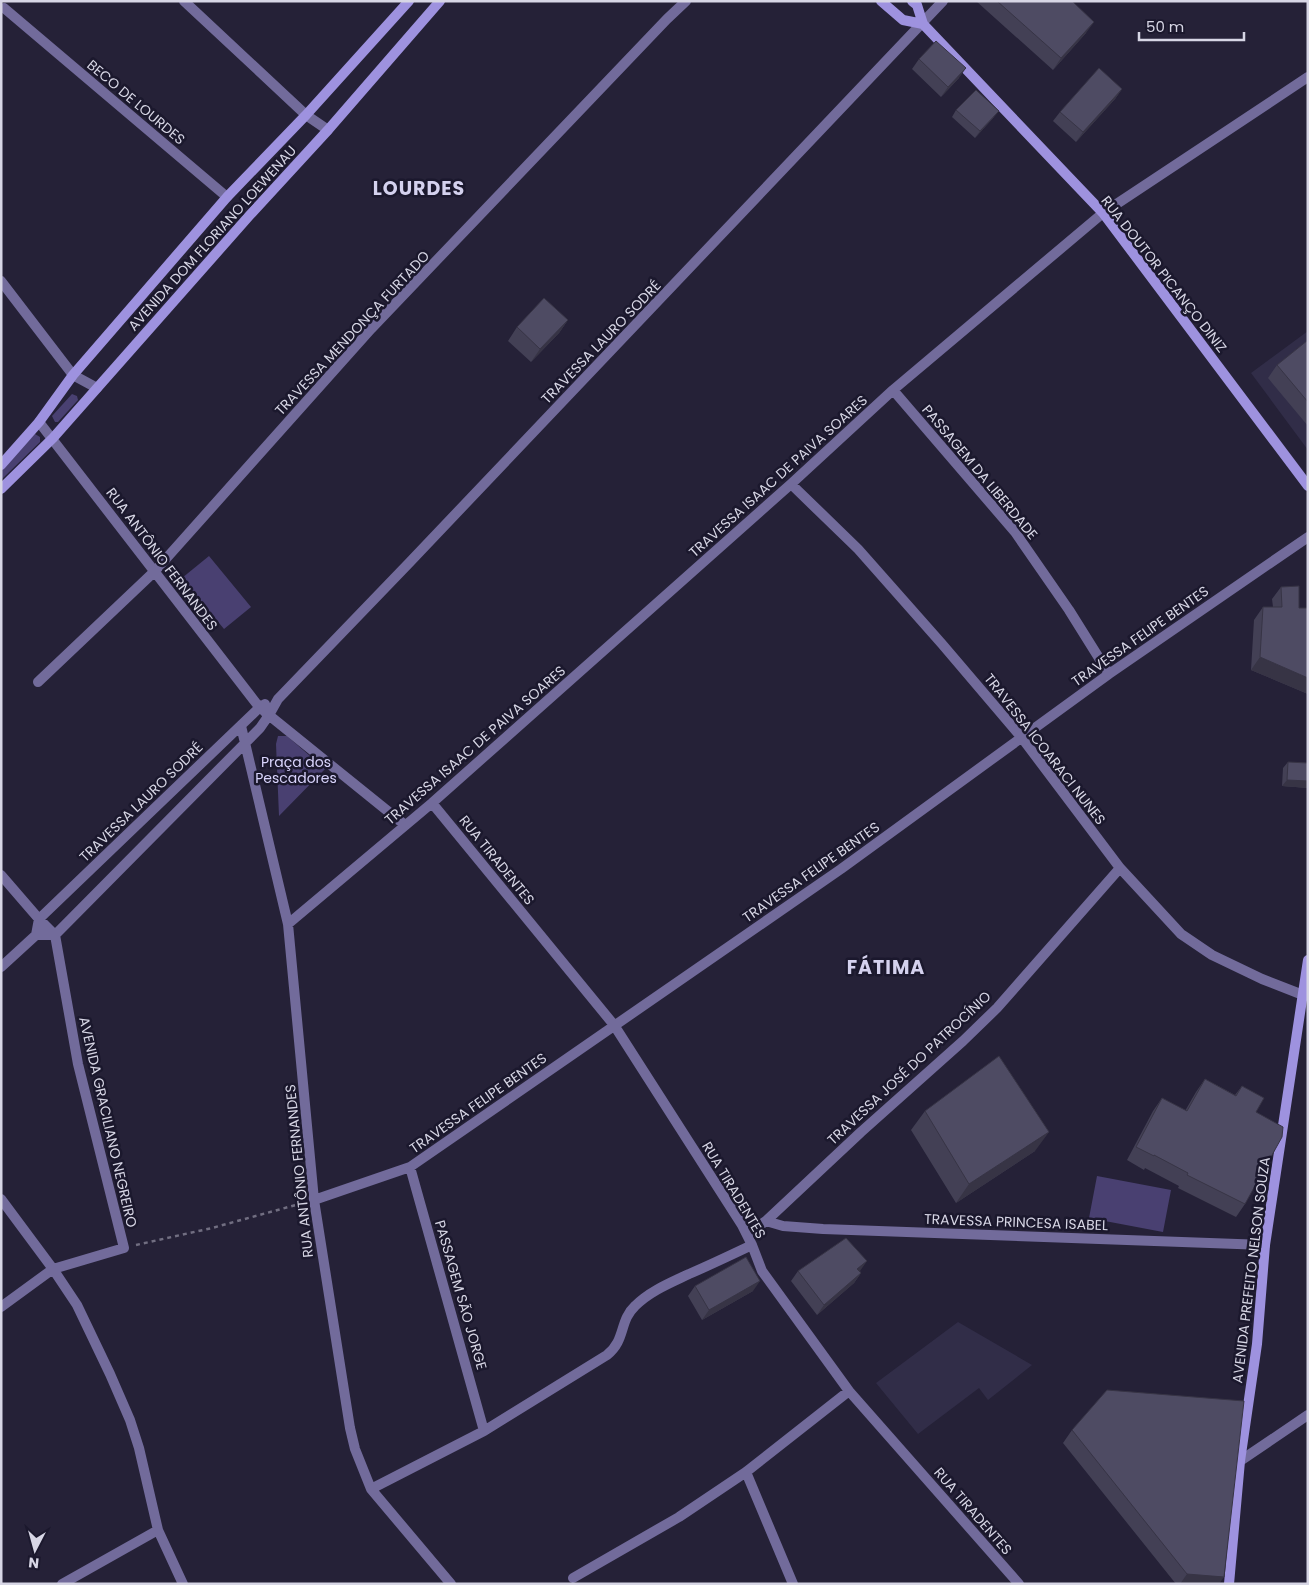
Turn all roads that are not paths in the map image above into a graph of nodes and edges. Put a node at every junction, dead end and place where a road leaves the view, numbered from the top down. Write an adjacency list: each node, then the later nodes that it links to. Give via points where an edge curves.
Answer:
1 (184, 1): 11 (street)
2 (409, 1): 11 (street, AVENIDA DOM FLORIANO LOEWENAU)
3 (440, 1): 12 (street, AVENIDA DOM FLORIANO LOEWENAU)
4 (686, 1): 26 (street, TRAVESSA MENDONÇA FURTADO, via 371,329)
5 (881, 1): 9 (street, RUA DOUTOR PICANÇO DINIZ, via 903,20)
6 (912, 1): 9 (street, RUA DOUTOR PICANÇO DINIZ)
7 (943, 1): 9 (street, TRAVESSA LAURO SODRÉ)
8 (4, 8): 13 (street, BECO DE LOURDES)
9 (923, 24): 14 (street, RUA DOUTOR PICANÇO DINIZ); 29 (street, TRAVESSA LAURO SODRÉ)
10 (1308, 77): 14 (street, TRAVESSA ISAAC DE PAIVA SOARES)
11 (306, 114): 12 (street); 13 (street, AVENIDA DOM FLORIANO LOEWENAU)
12 (328, 130): 17 (street, AVENIDA DOM FLORIANO LOEWENAU)
13 (226, 197): 16 (street, AVENIDA DOM FLORIANO LOEWENAU)
14 (1103, 213): 18 (street, TRAVESSA ISAAC DE PAIVA SOARES); 23 (street, RUA DOUTOR PICANÇO DINIZ)
15 (1, 281): 16 (street)
16 (73, 375): 17 (street); 19 (street, AVENIDA DOM FLORIANO LOEWENAU)
17 (97, 388): 20 (street, AVENIDA DOM FLORIANO LOEWENAU)
18 (893, 390): 22 (street, TRAVESSA ISAAC DE PAIVA SOARES); 27 (street, PASSAGEM DA LIBERDADE, via 1015,532)
19 (39, 422): 20 (street, RUA ANTÔNIO FERNANDES); 21 (street, AVENIDA DOM FLORIANO LOEWENAU)
20 (52, 438): 24 (street, AVENIDA DOM FLORIANO LOEWENAU); 26 (street, RUA ANTÔNIO FERNANDES)
21 (1, 465)
22 (791, 484): 31 (street, TRAVESSA ICOARACI NUNES, via 858,549); 33 (street, TRAVESSA ISAAC DE PAIVA SOARES)
23 (1308, 486)
24 (1, 489)
25 (1308, 537): 27 (street, TRAVESSA FELIPE BENTES)
26 (155, 571): 28 (street, TRAVESSA MENDONÇA FURTADO); 29 (street, RUA ANTÔNIO FERNANDES)
27 (1109, 674): 31 (street, TRAVESSA FELIPE BENTES)
28 (38, 682)
29 (265, 711): 30 (street, TRAVESSA LAURO SODRÉ); 32 (street, via 260,728); 34 (street)
30 (241, 726): 32 (street, RUA ANTÔNIO FERNANDES); 37 (street, TRAVESSA LAURO SODRÉ)
31 (1022, 738): 35 (street, TRAVESSA ICOARACI NUNES); 44 (street, TRAVESSA FELIPE BENTES, via 841,869)
32 (245, 742): 38 (street, RUA ANTÔNIO FERNANDES); 39 (street)
33 (432, 803): 34 (street, TRAVESSA ISAAC DE PAIVA SOARES); 44 (street, RUA TIRADENTES)
34 (405, 826): 38 (street, TRAVESSA ISAAC DE PAIVA SOARES)
35 (1120, 868): 43 (street, TRAVESSA ICOARACI NUNES, via 1198,947); 48 (street, TRAVESSA JOSÉ DO PATROCÍNIO, via 997,1008)
36 (1, 875): 37 (street)
37 (39, 919): 39 (street); 40 (street)
38 (288, 924): 47 (street, RUA ANTÔNIO FERNANDES)
39 (55, 934): 40 (street); 52 (street, AVENIDA GRACILIANO NEGREIRO, via 78,1064 124,1248)
40 (36, 935): 42 (street)
41 (1308, 960): 43 (street, AVENIDA PREFEITO NELSON SOUZA)
42 (1, 967)
43 (1303, 995): 51 (street, AVENIDA PREFEITO NELSON SOUZA)
44 (614, 1025): 45 (street, TRAVESSA FELIPE BENTES); 49 (street, RUA TIRADENTES)
45 (410, 1167): 47 (street, TRAVESSA FELIPE BENTES); 56 (street, PASSAGEM SÃO JORGE)
46 (1, 1199): 52 (street)
47 (314, 1200): 59 (street, RUA ANTÔNIO FERNANDES, via 348,1421)
48 (766, 1221): 49 (street, TRAVESSA JOSÉ DO PATROCÍNIO); 51 (street, TRAVESSA PRINCESA ISABEL, via 823,1229)
49 (747, 1234): 50 (street, RUA TIRADENTES)
50 (752, 1245): 54 (street, RUA TIRADENTES, via 762,1271); 56 (street, via 659,1289 628,1315 614,1349)
51 (1265, 1245): 57 (street, AVENIDA PREFEITO NELSON SOUZA, via 1257,1344)
52 (53, 1270): 53 (street); 60 (street, via 77,1305 130,1420 140,1448)
53 (1, 1307)
54 (849, 1391): 58 (street); 66 (street, RUA TIRADENTES)
55 (1308, 1414): 57 (street)
56 (484, 1431): 59 (street)
57 (1240, 1461): 67 (street, AVENIDA PREFEITO NELSON SOUZA)
58 (746, 1472): 61 (street, via 679,1517); 65 (street)
59 (371, 1489): 64 (street, RUA ANTÔNIO FERNANDES)
60 (158, 1530): 62 (street); 63 (street)
61 (573, 1578)
62 (62, 1584)
63 (183, 1584)
64 (451, 1584)
65 (793, 1584)
66 (1019, 1584)
67 (1229, 1584)

